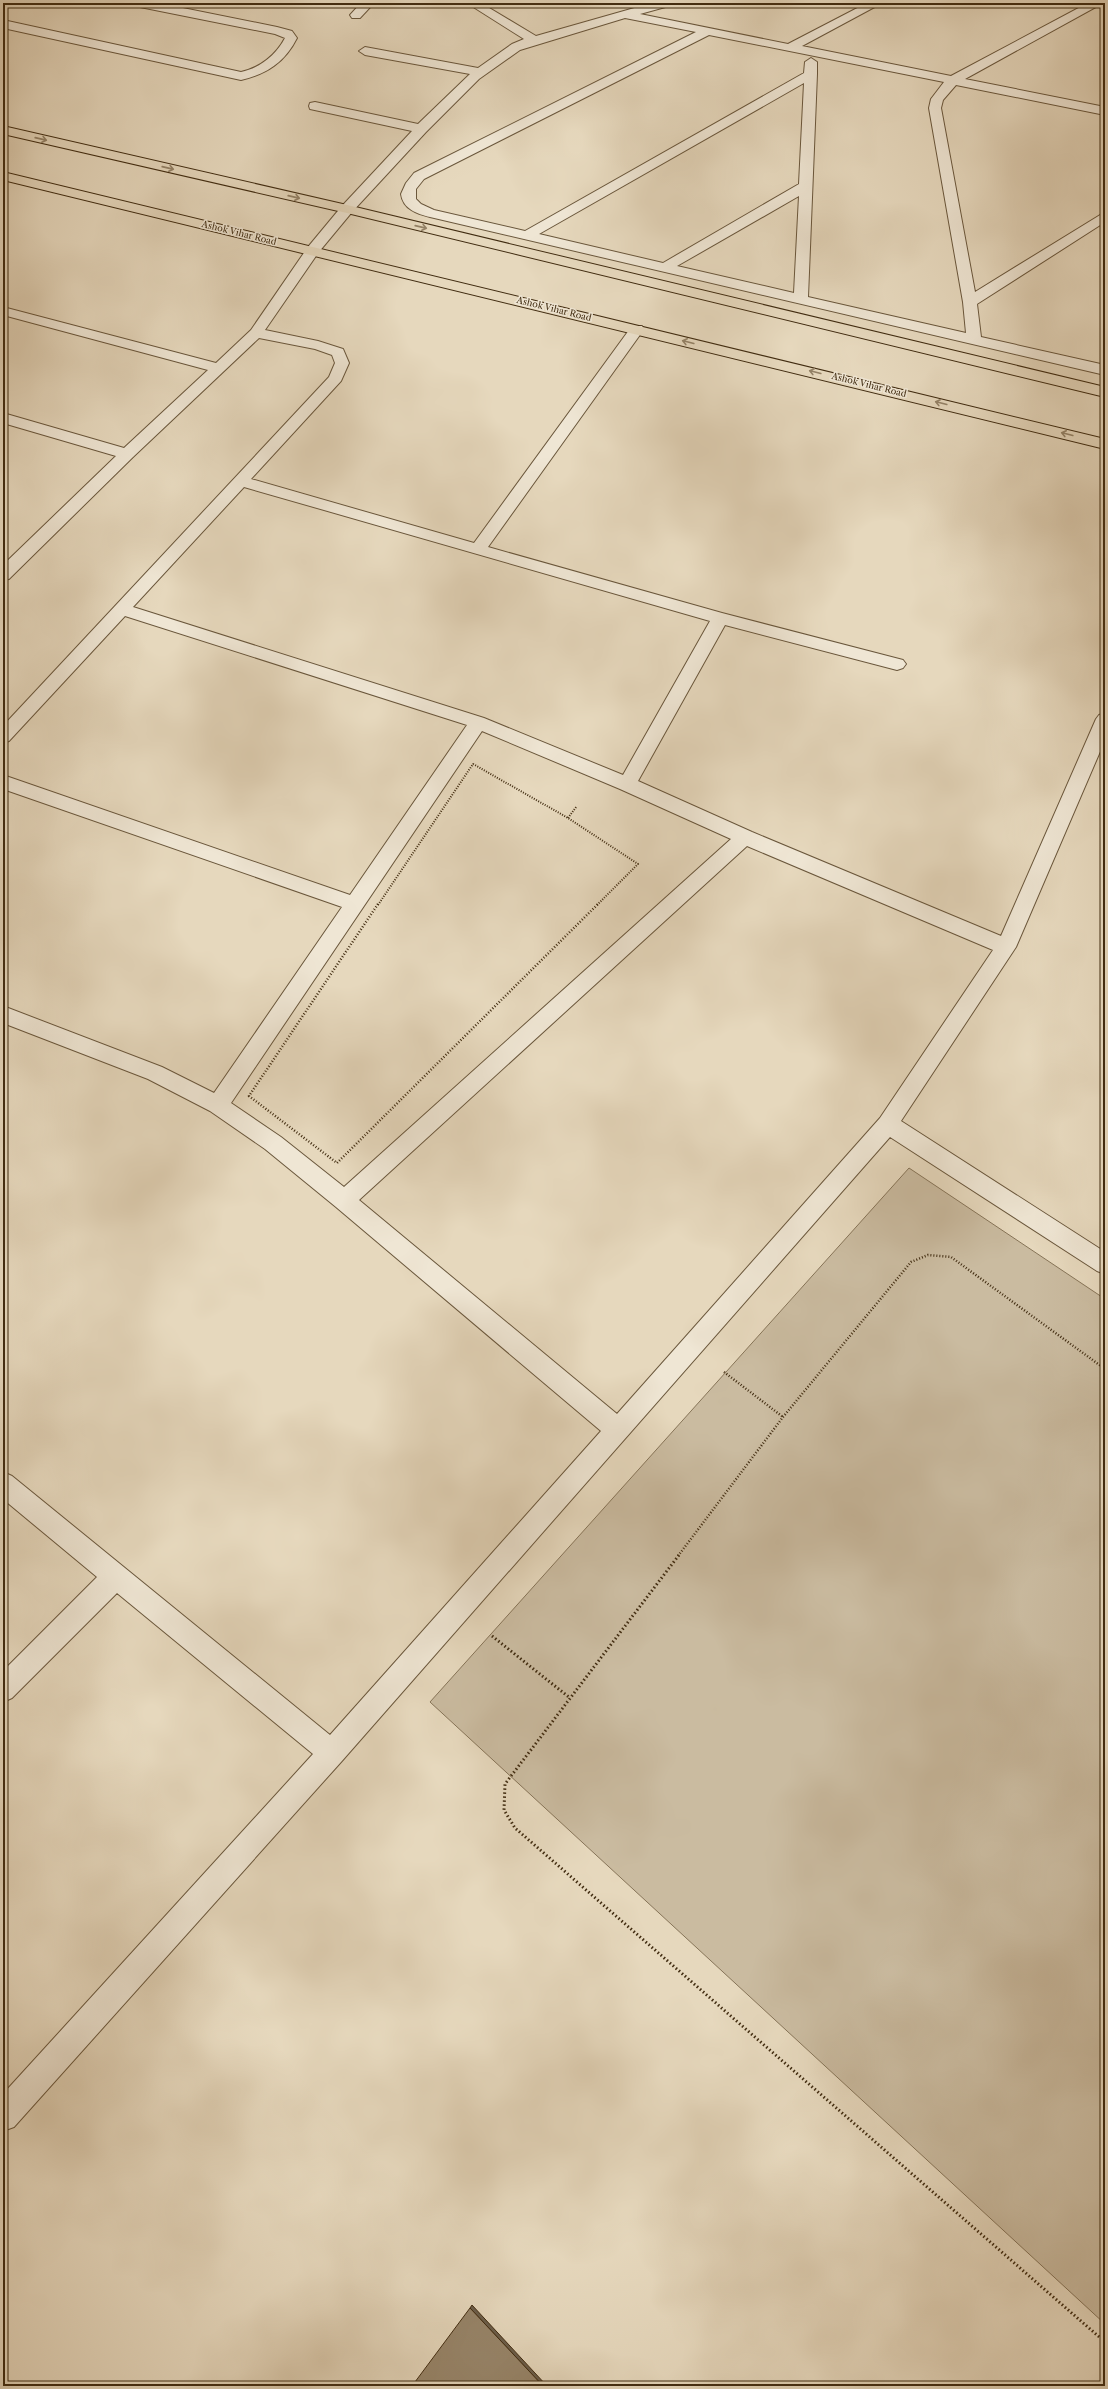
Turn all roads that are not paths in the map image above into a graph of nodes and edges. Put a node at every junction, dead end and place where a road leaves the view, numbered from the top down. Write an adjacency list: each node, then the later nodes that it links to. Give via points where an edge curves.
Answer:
1 (140, 3): 9 (street, via 277,31 288,34 290,38 288,45 264,70 241,76)
2 (368, 3): 8 (street)
3 (473, 3): 11 (street)
4 (665, 3): 7 (street)
5 (876, 3): 12 (street)
6 (1097, 3): 17 (street)
7 (622, 14): 10 (street); 11 (street)
8 (356, 16)
9 (3, 24)
10 (706, 32): 12 (street); 26 (street, via 440,164 412,182 408,197 410,204 416,209)
11 (534, 40): 15 (street, via 516,47)
12 (790, 48): 14 (street)
13 (365, 51): 15 (street)
14 (811, 53): 16 (street); 17 (street)
15 (480, 72): 20 (street)
16 (811, 74): 23 (street); 26 (street)
17 (952, 81): 19 (street); 30 (street, via 937,99 935,108)
18 (315, 106): 20 (street)
19 (1105, 111)
20 (421, 129): 24 (street)
21 (3, 130): 24 (main road, one-way to 24)
22 (3, 176): 27 (main road, Ashok Vihar Road)
23 (807, 184): 28 (street); 29 (street)
24 (347, 209): 27 (street); 37 (main road, one-way to 37)
25 (1105, 216): 30 (street)
26 (528, 235): 28 (street)
27 (313, 250): 32 (main road, Ashok Vihar Road); 33 (street)
28 (666, 267): 29 (street)
29 (801, 298): 34 (street)
30 (970, 302): 34 (street)
31 (3, 311): 35 (street)
32 (637, 329): 39 (main road, Ashok Vihar Road, one-way to 32); 42 (street)
33 (256, 333): 35 (street); 41 (street, via 318,345 338,352 342,363 336,378)
34 (974, 339): 36 (street)
35 (218, 368): 40 (street)
36 (1105, 370)
37 (1105, 392)
38 (3, 418): 40 (street)
39 (1105, 444)
40 (127, 454): 43 (street)
41 (239, 481): 42 (street); 44 (street)
42 (478, 549): 45 (street)
43 (3, 575)
44 (121, 609): 48 (street); 49 (street)
45 (720, 618): 46 (street); 52 (street)
46 (897, 664)
47 (1105, 719): 50 (street)
48 (478, 722): 52 (street); 54 (street)
49 (3, 737)
50 (1100, 747): 55 (street)
51 (3, 782): 54 (street)
52 (627, 784): 53 (street)
53 (746, 837): 55 (street); 59 (street)
54 (354, 904): 57 (street)
55 (1006, 947): 58 (street)
56 (3, 1014): 57 (street, via 155,1073)
57 (218, 1105): 59 (street, via 273,1143)
58 (888, 1124): 60 (street); 61 (street)
59 (344, 1200): 61 (street)
60 (1105, 1264)
61 (617, 1429): 65 (street)
62 (3, 1484): 63 (street)
63 (116, 1576): 64 (street); 65 (street)
64 (3, 1689)
65 (332, 1753): 66 (street)
66 (3, 2116)

